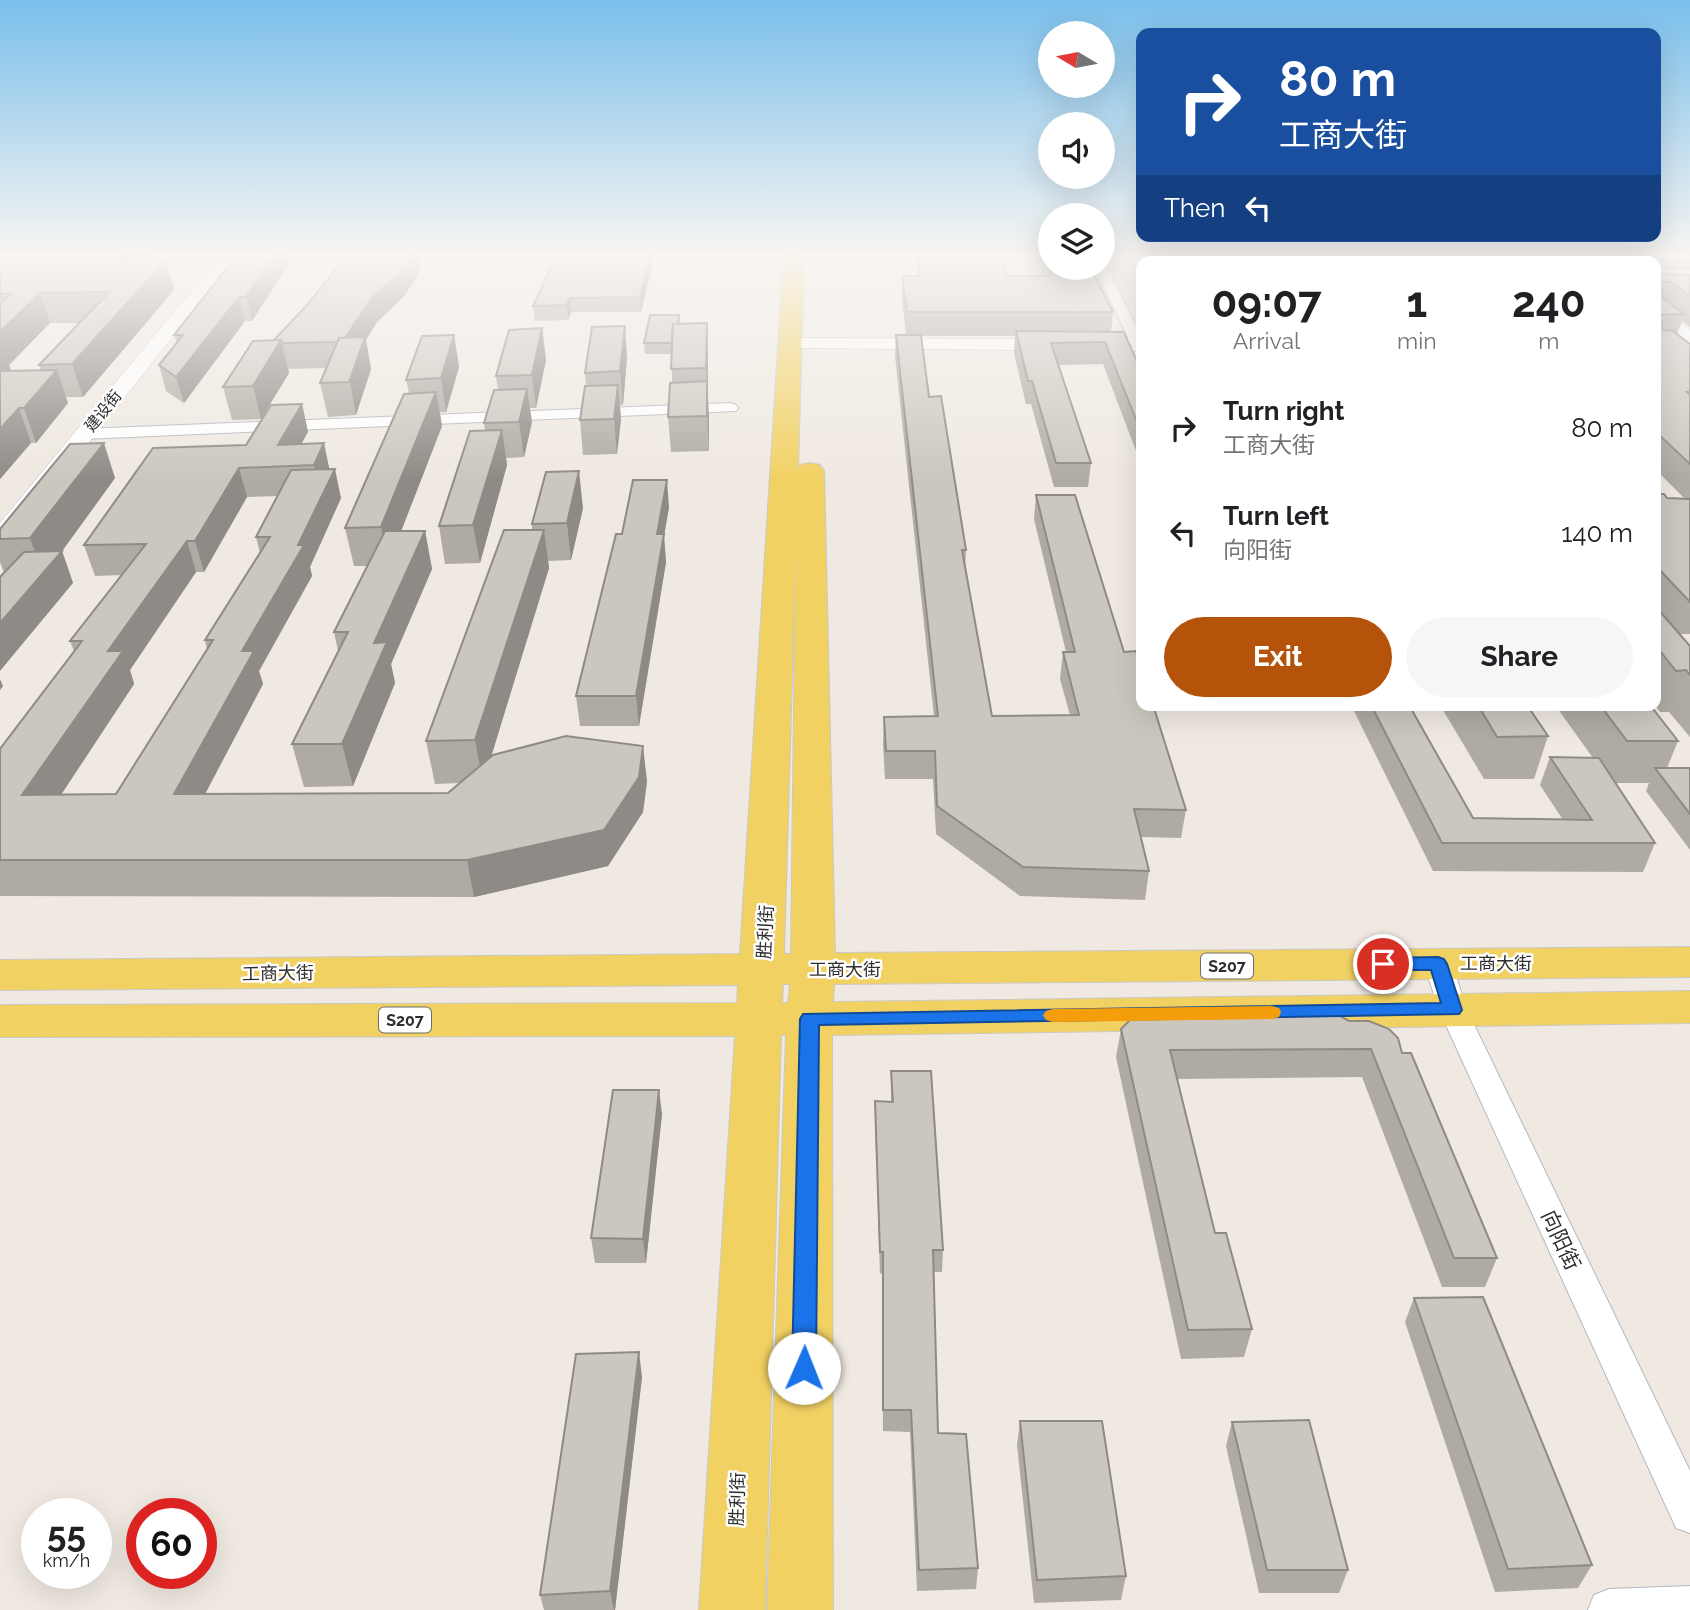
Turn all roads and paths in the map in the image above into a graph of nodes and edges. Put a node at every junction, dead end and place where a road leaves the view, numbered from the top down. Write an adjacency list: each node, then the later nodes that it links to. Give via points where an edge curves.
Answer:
1 (169, 329): 9 (street, 建设街)
2 (799, 329): 4 (main road, 胜利街)
3 (801, 329): 4 (main road, 胜利街)
4 (800, 344): 5 (street); 13 (main road, 胜利街); 14 (main road, 胜利街)
5 (1136, 345)
6 (1667, 348): 7 (street)
7 (1690, 348)
8 (730, 408): 9 (street)
9 (84, 434): 10 (street, 建设街)
10 (0, 538)
11 (1690, 962): 12 (main road, 工商大街 / S207)
12 (1438, 964): 14 (main road, 工商大街 / S207); 17 (street, 向阳街)
13 (763, 968): 14 (main road, 工商大街 / S207); 15 (main road, 工商大街 / S207); 18 (main road, 胜利街)
14 (813, 970): 19 (main road, 胜利街)
15 (0, 975)
16 (1690, 1007): 17 (main road, S207)
17 (1452, 1010): 19 (main road, S207); 21 (street, 向阳街)
18 (758, 1018): 19 (main road, S207); 20 (main road, S207); 23 (main road, 胜利街)
19 (809, 1019): 24 (main road, 胜利街)
20 (0, 1021)
21 (1690, 1514)
22 (1690, 1607): 25 (street)
23 (732, 1610)
24 (800, 1610)
25 (1609, 1610)

